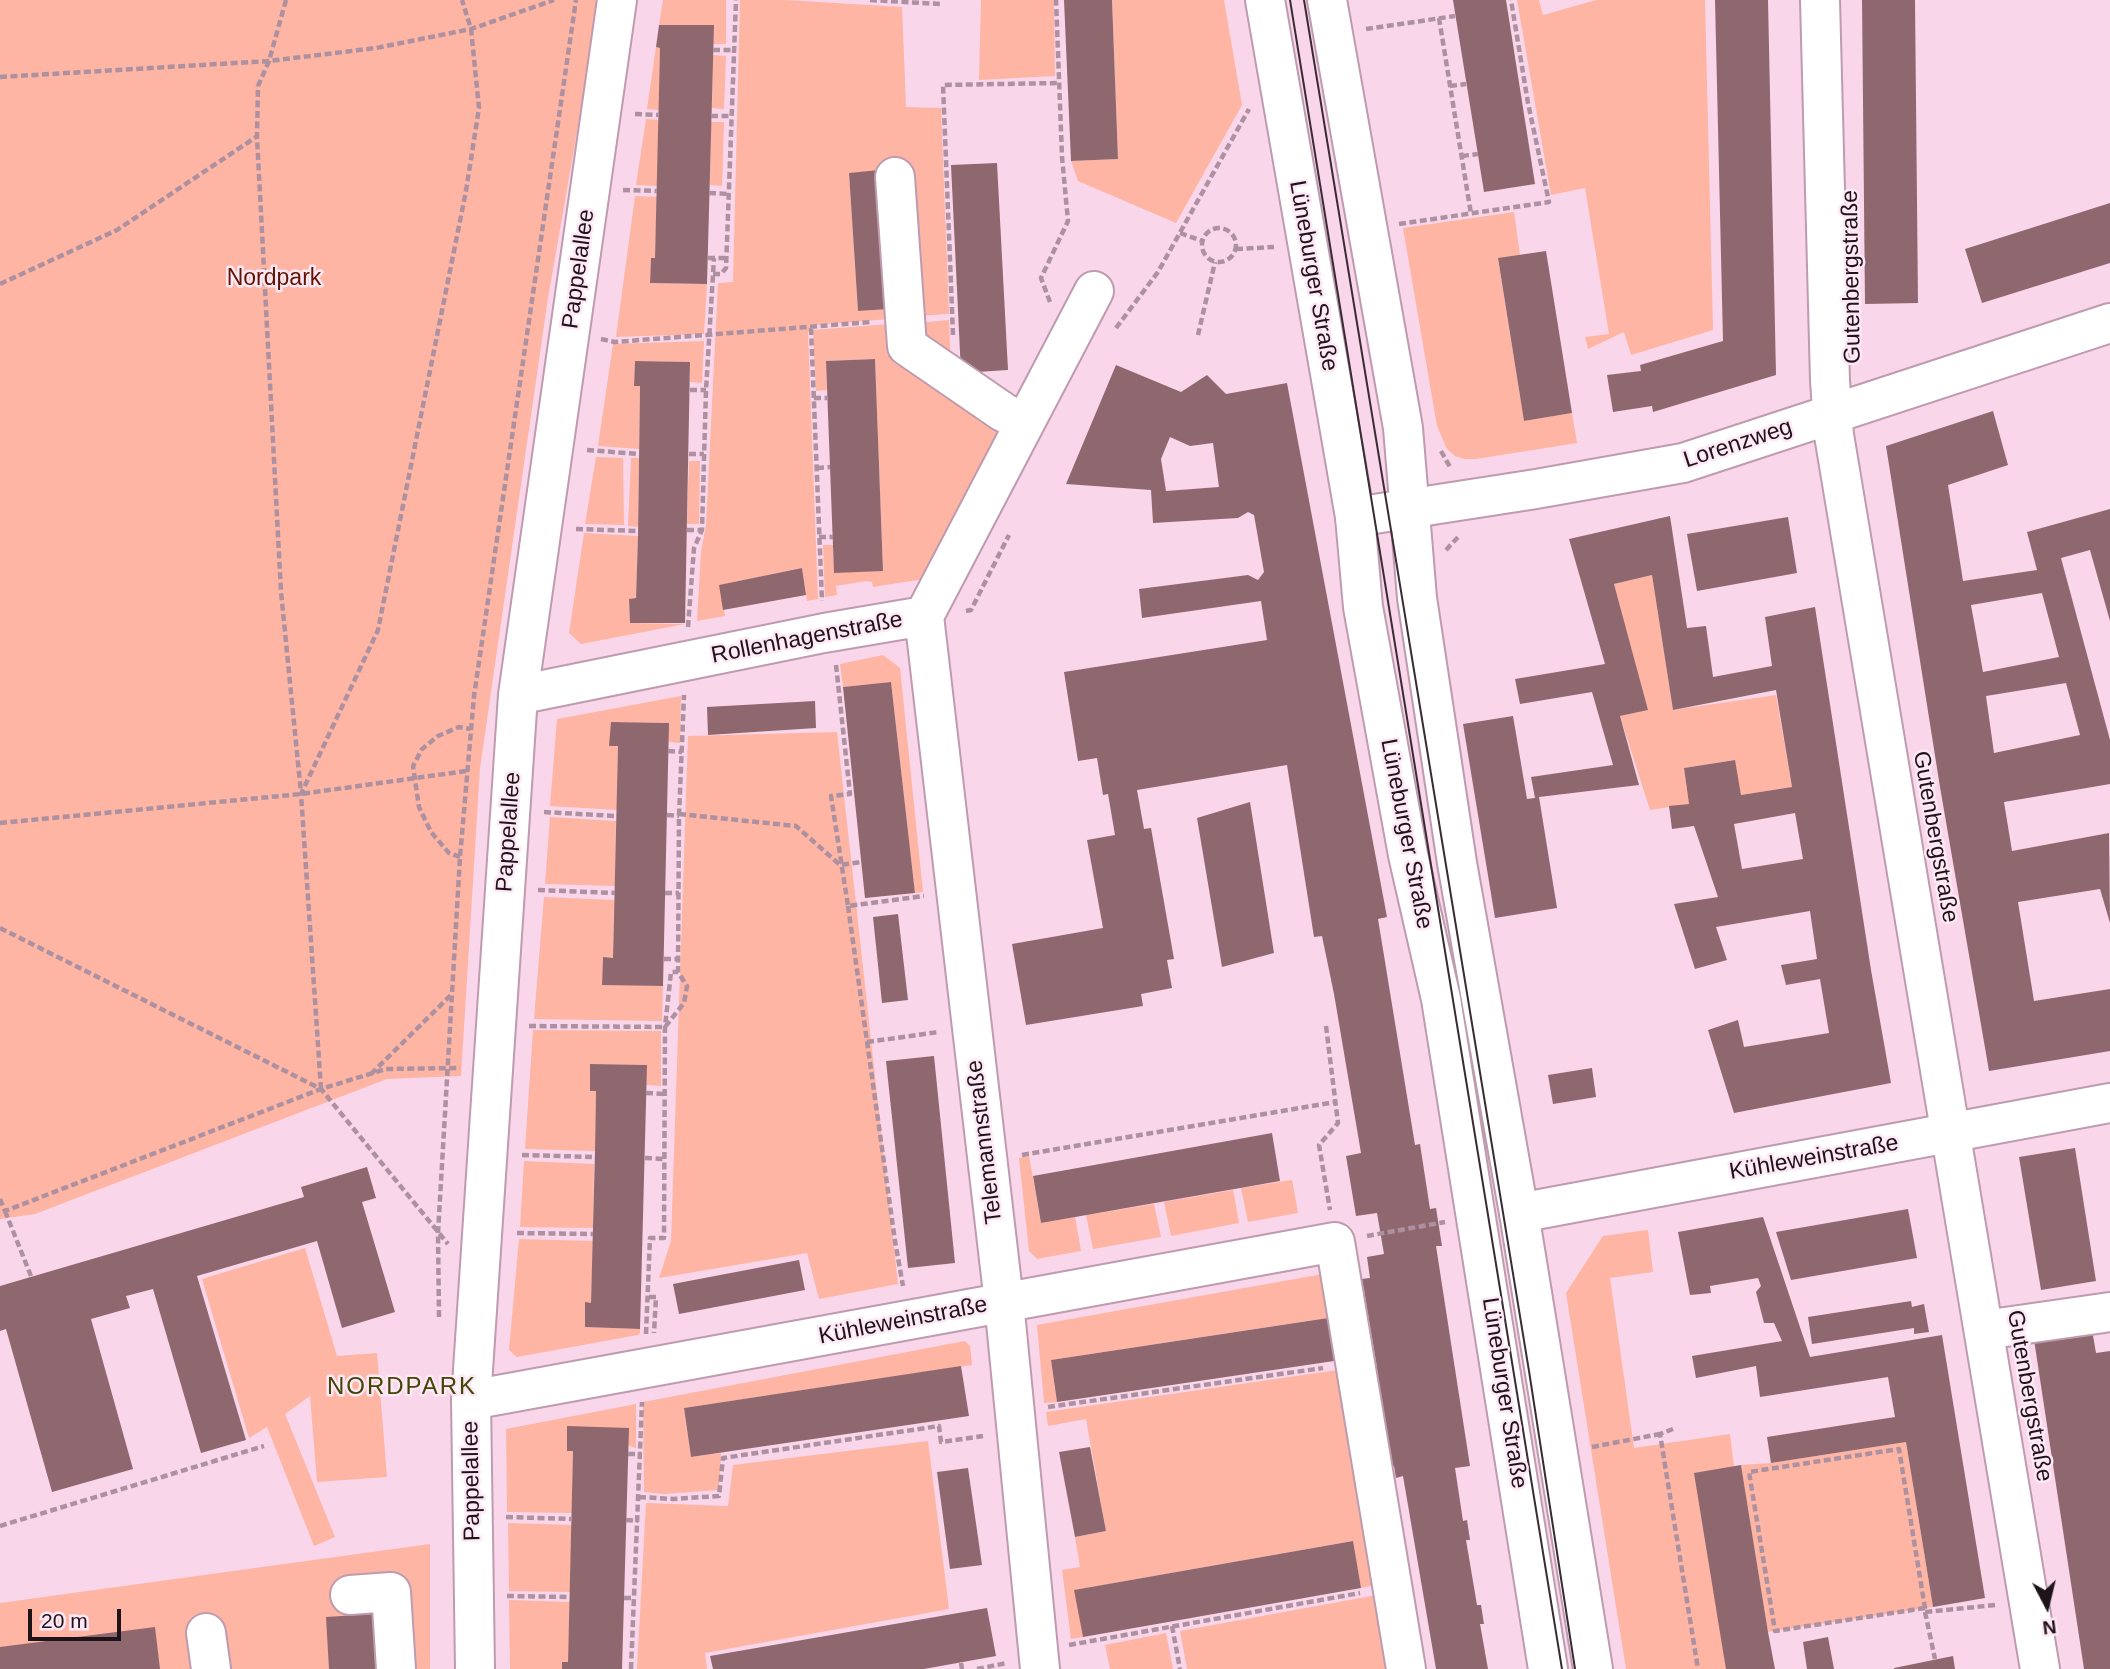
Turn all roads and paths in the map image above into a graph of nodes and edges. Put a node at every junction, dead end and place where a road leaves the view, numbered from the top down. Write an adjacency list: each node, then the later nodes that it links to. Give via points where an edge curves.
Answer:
1 (286, 0): 22 (path)
2 (462, 0): 16 (path)
3 (554, 0): 16 (path)
4 (617, 0): 54 (street, Pappelallee)
5 (736, 0): 19 (path)
6 (870, 0): 7 (path)
7 (879, 0): 13 (path)
8 (1056, 0): 20 (path)
9 (1265, 0): 71 (street, Lüneburger Straße)
10 (1327, 0): 70 (street, Lüneburger Straße, via 1403,428)
11 (1511, 0): 38 (path, via 1549,202)
12 (1819, 0): 62 (street, Gutenbergstraße)
13 (940, 4)
14 (1455, 16): 15 (path)
15 (1439, 18): 17 (path); 26 (path)
16 (471, 29): 22 (path, via 376,48); 86 (path, via 479,108 378,629)
17 (1363, 29)
18 (713, 50): 19 (path)
19 (734, 50): 29 (path)
20 (1058, 50): 21 (path); 24 (path)
21 (1066, 50)
22 (269, 61): 23 (path); 32 (path, via 258,86)
23 (0, 78)
24 (1059, 83): 30 (path); 50 (path, via 943,85)
25 (1466, 84): 26 (path)
26 (1450, 86): 34 (path)
27 (1255, 100): 40 (path)
28 (711, 116): 29 (path)
29 (732, 116): 37 (path)
30 (1060, 120): 31 (path); 48 (path, via 1068,220 1041,278 1051,307)
31 (1069, 120)
32 (257, 136): 47 (path, via 117,230); 86 (path, via 281,592)
33 (1478, 154): 34 (path)
34 (1462, 156): 38 (path)
35 (895, 177): 51 (street)
36 (709, 193): 37 (path)
37 (729, 194): 44 (path)
38 (1471, 214): 39 (path)
39 (1397, 225)
40 (1180, 233): 41 (path); 49 (path)
41 (1202, 241): 43 (path, via 1207,232 1224,228 1232,232); 45 (path, via 1202,250)
42 (1279, 247): 43 (path)
43 (1236, 249): 45 (path, via 1232,258)
44 (726, 258): 46 (path, via 726,268); 46 (path, via 711,258)
45 (1215, 262): 55 (path)
46 (713, 274): 56 (path)
47 (0, 284)
48 (1085, 308): 63 (street, Rollenhagenstraße)
49 (1130, 309)
50 (952, 317): 51 (path); 57 (path)
51 (905, 319): 53 (path); 57 (street, via 907,346)
52 (2110, 323): 62 (street, Lorenzweg)
53 (811, 328): 56 (path); 60 (path)
54 (570, 333): 56 (path, via 615,342); 64 (street, Pappelallee)
55 (1198, 335)
56 (709, 336)
57 (956, 378): 63 (street)
58 (690, 390): 59 (path)
59 (706, 390)
60 (814, 398): 61 (path); 69 (path)
61 (827, 398)
62 (1831, 413): 70 (street, Lorenzweg, via 1683,463); 118 (street, Gutenbergstraße)
63 (1024, 423): 78 (street, Rollenhagenstraße)
64 (553, 448): 65 (path); 72 (street, Pappelallee)
65 (639, 454)
66 (689, 454): 67 (path)
67 (704, 454)
68 (830, 467): 69 (path)
69 (816, 468): 76 (path)
70 (1409, 509): 71 (street, Lorenzweg); 126 (street, Lüneburger Straße, via 1417,598 1457,863)
71 (1355, 517): 176 (street, Lüneburger Straße, via 1363,607 1408,855 1441,999)
72 (542, 527): 75 (path); 80 (street, Pappelallee)
73 (687, 530): 74 (path)
74 (702, 530)
75 (638, 531)
76 (819, 537): 77 (path); 79 (path)
77 (832, 537)
78 (924, 616): 79 (street, Rollenhagenstraße); 95 (street, Telemannstraße)
79 (828, 632): 80 (street, Rollenhagenstraße); 93 (path, via 853,794 831,796)
80 (518, 695): 87 (street, Pappelallee)
81 (470, 729): 85 (path, via 459,727 422,749 413,766)
82 (668, 751): 83 (path)
83 (682, 752)
84 (466, 771): 85 (path)
85 (414, 778): 86 (path); 91 (path, via 419,807 431,832 449,853)
86 (301, 794): 90 (path); 113 (path)
87 (510, 810): 89 (path); 94 (street, Pappelallee)
88 (667, 815): 93 (path, via 796,826)
89 (617, 816)
90 (0, 823)
91 (460, 857)
92 (862, 862): 93 (path)
93 (840, 865): 99 (path)
94 (505, 889): 96 (path); 106 (street, Pappelallee)
95 (956, 892): 99 (path); 109 (street, Telemannstraße)
96 (615, 893)
97 (665, 893): 98 (path)
98 (679, 893)
99 (848, 906): 110 (path)
100 (0, 928): 113 (path)
101 (664, 958): 102 (path)
102 (678, 959)
103 (678, 972): 108 (path, via 671,972)
104 (453, 994): 112 (path)
105 (684, 1003): 108 (path)
106 (496, 1025): 108 (path); 111 (street, Pappelallee)
107 (1326, 1026): 116 (path)
108 (665, 1027): 115 (path)
109 (972, 1027): 110 (path); 123 (street, Telemannstraße)
110 (867, 1042): 139 (path)
111 (494, 1070): 112 (path, via 386,1069); 119 (street, Pappelallee)
112 (370, 1074): 113 (path)
113 (321, 1089): 125 (path); 134 (path)
114 (646, 1093): 115 (path)
115 (665, 1094): 122 (path)
116 (1335, 1102): 123 (path); 132 (path, via 1338,1123 1319,1145)
117 (2110, 1103): 118 (street, Kühleweinstraße)
118 (1951, 1133): 126 (street, Kühleweinstraße); 141 (street, Gutenbergstraße)
119 (488, 1154): 120 (path); 128 (street, Pappelallee)
120 (594, 1157)
121 (645, 1158): 122 (path)
122 (664, 1158): 131 (path, via 664,1238)
123 (988, 1162): 137 (street, Telemannstraße)
124 (0, 1199): 125 (path)
125 (5, 1211): 133 (path)
126 (1519, 1213): 177 (street, Lüneburger Straße)
127 (1456, 1220): 132 (path)
128 (482, 1232): 129 (path); 134 (street, Pappelallee)
129 (593, 1234)
130 (642, 1238): 131 (path)
131 (650, 1238): 135 (path)
132 (1335, 1242): 137 (street, Kühleweinstraße); 142 (street)
133 (31, 1276)
134 (479, 1279): 144 (street, Pappelallee)
135 (648, 1298): 136 (path); 140 (path); 143 (path, via 656,1297)
136 (641, 1300)
137 (1004, 1303): 139 (street, Kühleweinstraße); 145 (street, Telemannstraße)
138 (2110, 1312): 141 (street)
139 (908, 1321): 143 (street, Kühleweinstraße)
140 (647, 1322)
141 (1984, 1330): 164 (street, Gutenbergstraße)
142 (1355, 1364): 145 (path); 158 (street)
143 (647, 1368): 144 (street, Kühleweinstraße); 151 (path)
144 (471, 1401): 153 (street, Pappelallee)
145 (1016, 1421): 152 (path, via 941,1442 939,1426 934,1424 728,1454 723,1458 719,1496); 169 (street, Telemannstraße)
146 (1673, 1429): 147 (path)
147 (1660, 1434): 149 (path); 178 (path)
148 (264, 1447): 157 (path)
149 (1579, 1450)
150 (628, 1454): 151 (path)
151 (641, 1454): 152 (path)
152 (639, 1497): 156 (path)
153 (472, 1517): 154 (path); 160 (street, Pappelallee)
154 (571, 1518)
155 (626, 1520): 156 (path)
156 (638, 1521): 163 (path)
157 (0, 1526)
158 (1392, 1587): 166 (path); 175 (street)
159 (350, 1595): 171 (street, via 391,1592)
160 (474, 1595): 161 (path); 172 (street, Pappelallee)
161 (570, 1597)
162 (624, 1598): 163 (path)
163 (634, 1598): 168 (path)
164 (2029, 1602): 165 (path); 179 (street, Gutenbergstraße)
165 (1925, 1610): 165 (path, via 1899,1449 1749,1472 1775,1631); 170 (path)
166 (1172, 1626): 169 (path, via 1118,1633); 174 (path)
167 (622, 1659): 168 (path)
168 (632, 1660): 173 (path)
169 (1039, 1660)
170 (1935, 1660)
171 (396, 1669)
172 (475, 1669)
173 (631, 1669)
174 (1180, 1669)
175 (1406, 1669)
176 (1548, 1669)
177 (1593, 1669)
178 (1698, 1669)
179 (2040, 1669)

